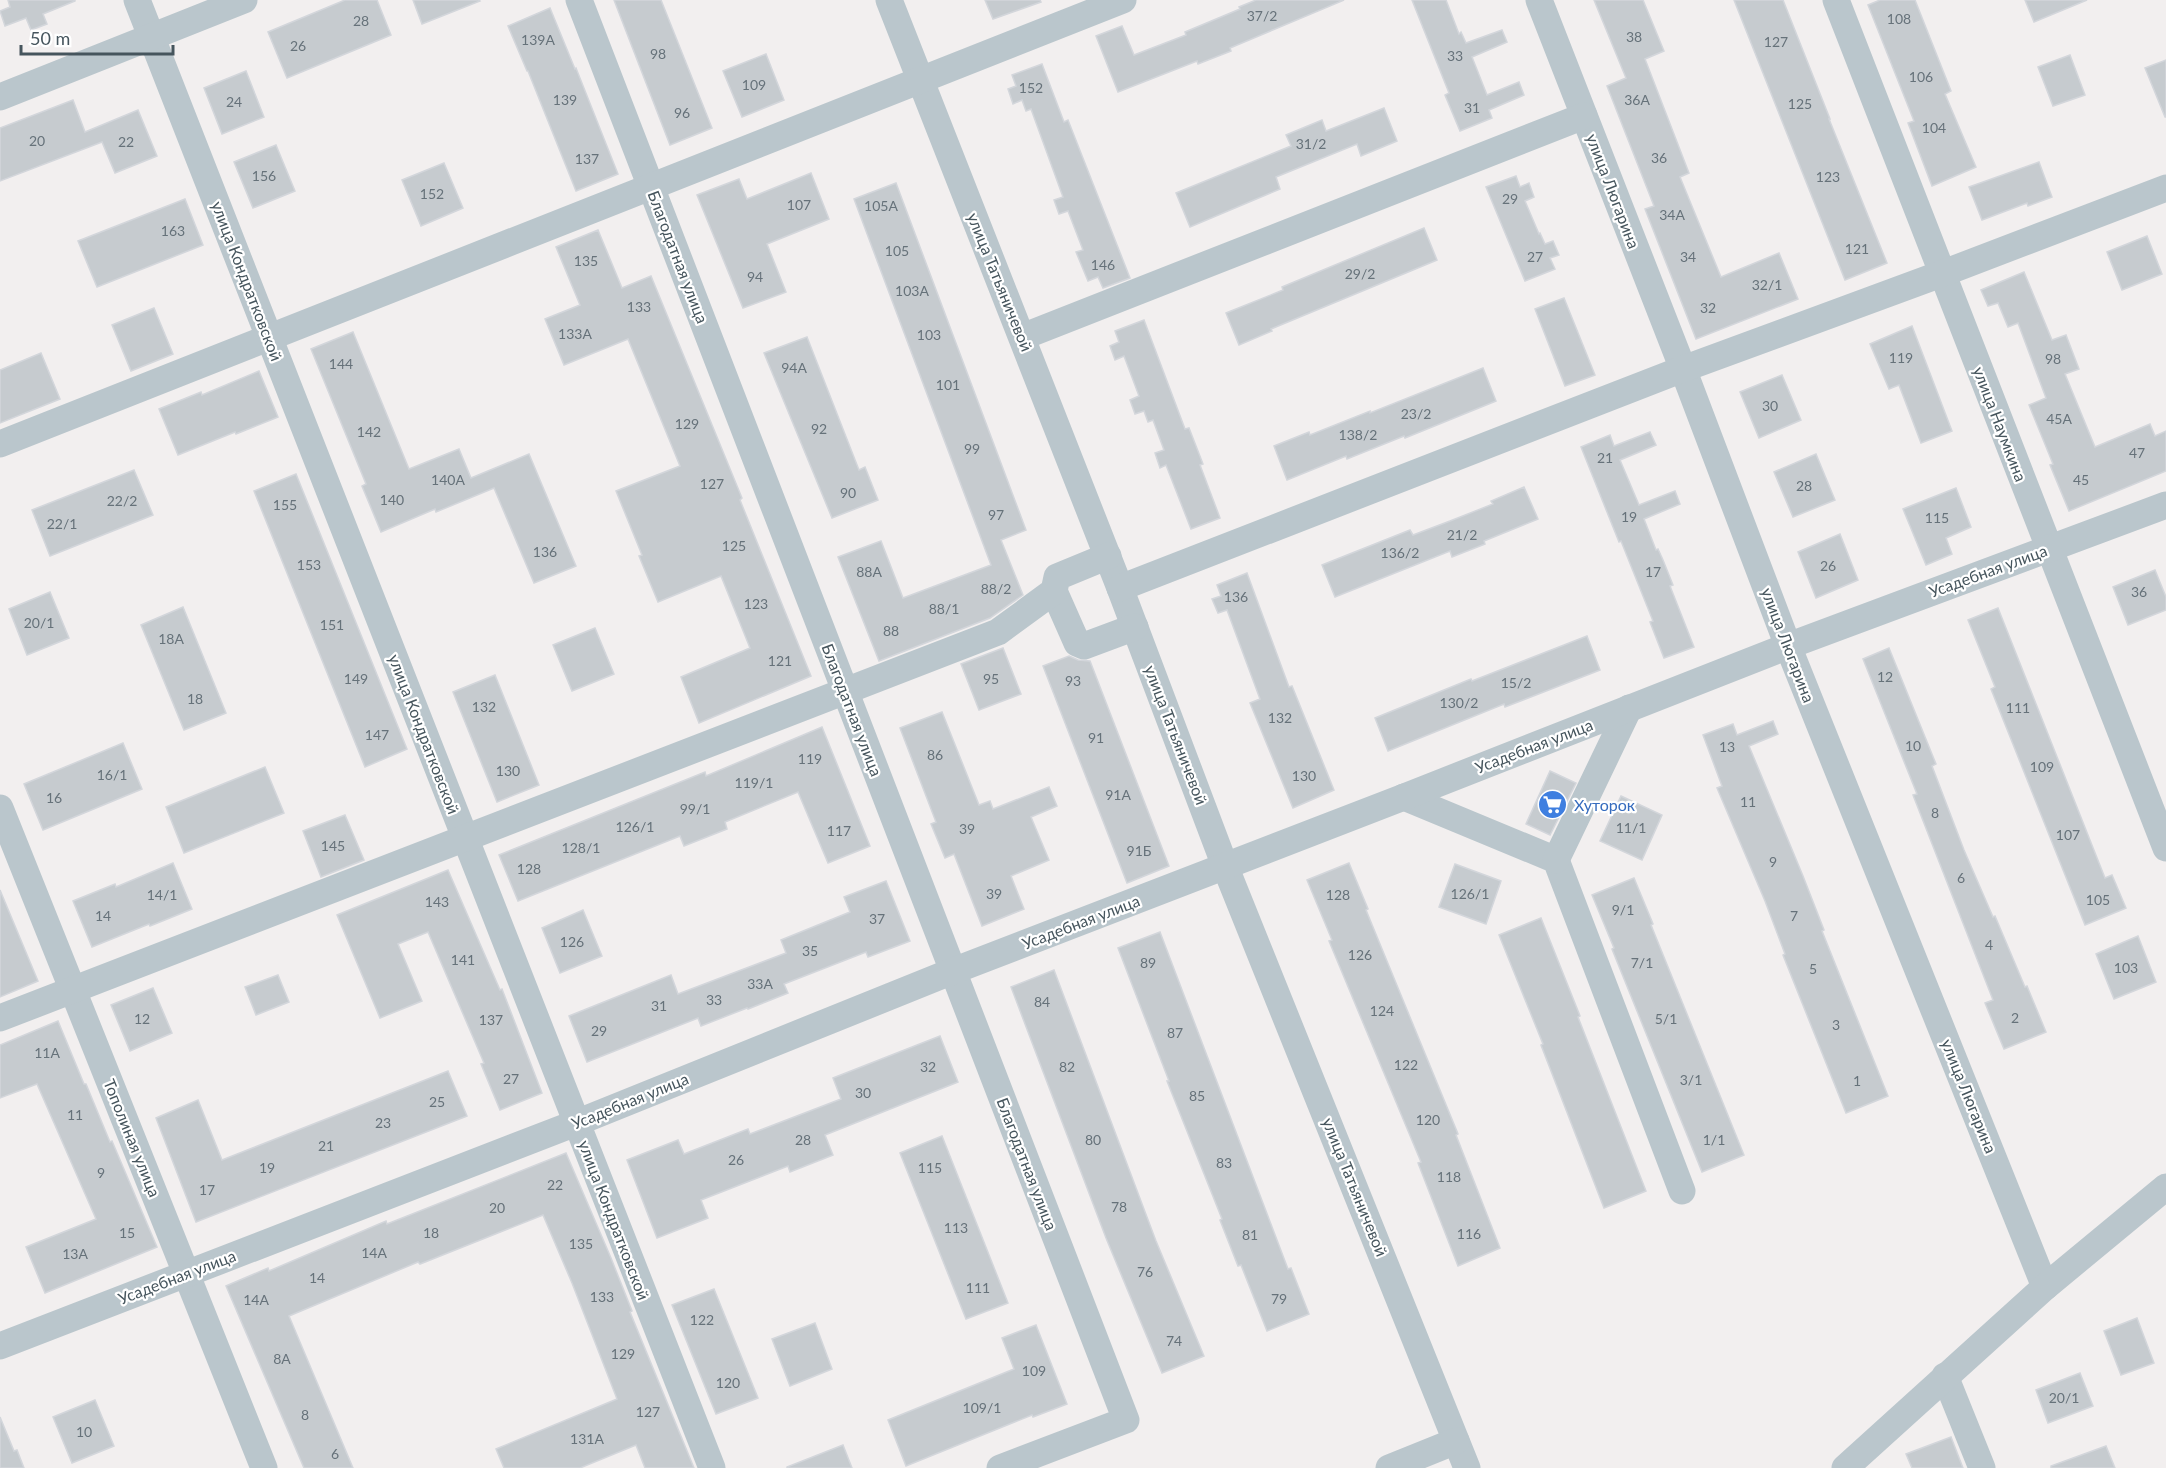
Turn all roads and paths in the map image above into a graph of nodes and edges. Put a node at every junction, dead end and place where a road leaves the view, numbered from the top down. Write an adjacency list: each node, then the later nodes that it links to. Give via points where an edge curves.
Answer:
1 (137, 0): 8 (street, улица Кондратковской)
2 (244, 0): 8 (street)
3 (579, 0): 12 (street, Благодатная улица)
4 (889, 0): 9 (street, улица Татьяничевой)
5 (1123, 0): 9 (street)
6 (1539, 0): 11 (street, улица Люгарина)
7 (1836, 0): 14 (street, улица Наумкина)
8 (152, 38): 10 (street); 16 (street, улица Кондратковской)
9 (920, 79): 12 (street); 15 (street, улица Татьяничевой)
10 (0, 97)
11 (1584, 116): 15 (street); 17 (street, улица Люгарина)
12 (651, 188): 16 (street); 26 (street, Благодатная улица)
13 (2166, 188): 14 (street)
14 (1941, 274): 17 (street); 20 (street, улица Наумкина)
15 (1022, 337): 21 (street, улица Татьяничевой)
16 (269, 338): 18 (street); 30 (street, улица Кондратковской)
17 (1683, 369): 22 (street); 25 (street, улица Люгарина)
18 (0, 444)
19 (2166, 505): 20 (street, Усадебная улица)
20 (2049, 548): 25 (street, Усадебная улица); 31 (street, улица Наумкина)
21 (1108, 556): 22 (street, улица Татьяничевой); 23 (street, via 1057,577)
22 (1120, 588): 24 (street, улица Татьяничевой)
23 (1054, 591): 24 (street, via 1077,643 1084,646); 26 (street, via 998,632)
24 (1135, 627): 33 (street, улица Татьяничевой)
25 (1788, 646): 27 (street, Усадебная улица); 41 (street, улица Люгарина)
26 (845, 691): 30 (street); 34 (street, Благодатная улица)
27 (1629, 708): 28 (street, Усадебная улица); 32 (street)
28 (1404, 797): 32 (street); 33 (street, Усадебная улица)
29 (0, 808): 35 (street, Тополиная улица)
30 (465, 838): 35 (street); 37 (street, улица Кондратковской)
31 (2166, 848)
32 (1556, 860): 39 (street)
33 (1226, 866): 34 (street, Усадебная улица); 44 (street, улица Татьяничевой)
34 (953, 971): 37 (street, Усадебная улица); 47 (street, Благодатная улица, via 1126,1420)
35 (73, 990): 36 (street); 40 (street, Тополиная улица)
36 (0, 1018)
37 (576, 1123): 40 (street, Усадебная улица); 46 (street, улица Кондратковской)
38 (2166, 1187): 41 (street)
39 (1683, 1191)
40 (187, 1273): 42 (street, Усадебная улица); 45 (street, Тополиная улица)
41 (2045, 1287): 43 (street)
42 (0, 1346)
43 (1945, 1376): 50 (street); 51 (street)
44 (1456, 1441): 48 (street); 49 (street, улица Татьяничевой)
45 (264, 1468)
46 (712, 1468)
47 (1000, 1468)
48 (1389, 1468)
49 (1467, 1468)
50 (1845, 1468)
51 (1982, 1468)

